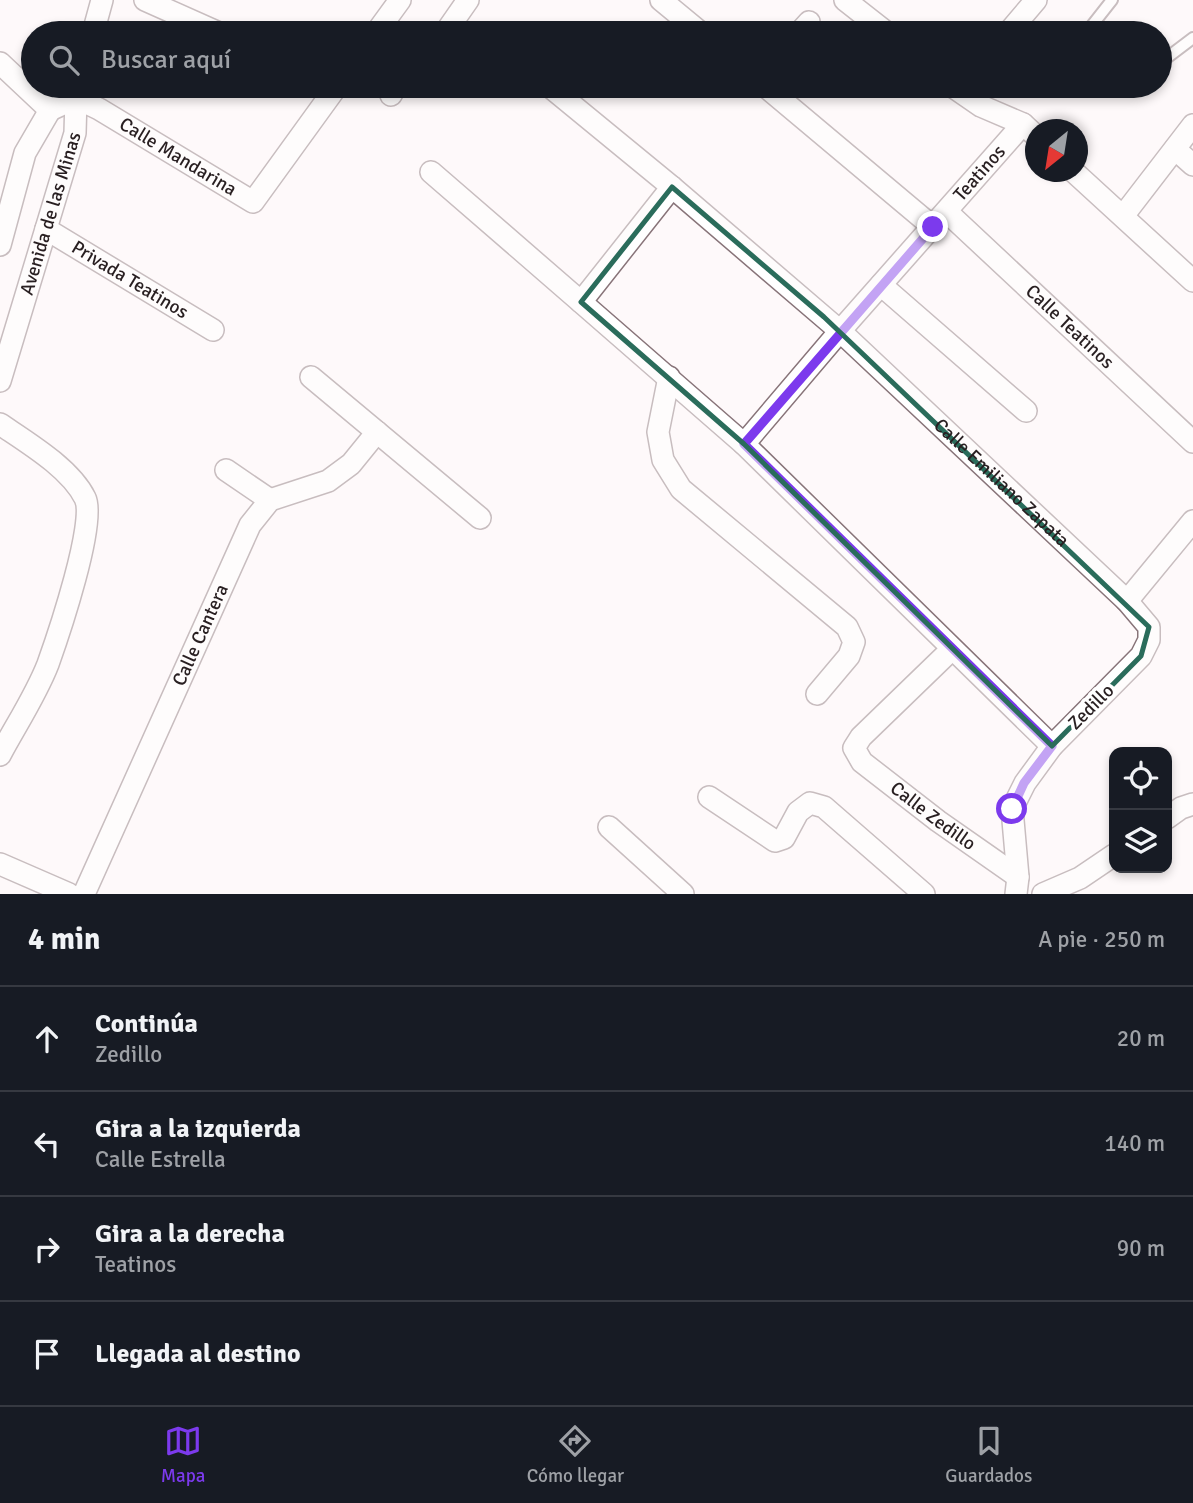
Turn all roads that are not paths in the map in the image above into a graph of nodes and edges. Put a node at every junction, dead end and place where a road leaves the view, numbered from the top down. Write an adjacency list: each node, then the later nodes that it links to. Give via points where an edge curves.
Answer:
1 (102, 0): 9 (street)
2 (145, 0): 10 (street)
3 (400, 0): 11 (street)
4 (468, 0): 12 (street)
5 (661, 0): 13 (street)
6 (1036, 0): 15 (street)
7 (1112, 0): 16 (lane)
8 (851, 2): 14 (street)
9 (96, 21)
10 (192, 21)
11 (385, 21)
12 (453, 21)
13 (686, 21)
14 (873, 21)
15 (1018, 21)
16 (1095, 21)
17 (1193, 38): 18 (lane)
18 (1172, 54)
19 (0, 63): 20 (street)
20 (21, 83)
21 (37, 98): 29 (street)
22 (68, 98): 29 (street)
23 (77, 98): 41 (street, Avenida de las Minas, via 75,133)
24 (85, 98): 25 (street, Calle Mandarina, via 253,202)
25 (328, 98)
26 (564, 98): 37 (street, Calle Emiliano Zapata)
27 (781, 98): 40 (street, Calle Teatinos)
28 (971, 98): 31 (street)
29 (50, 110): 38 (street, Avenida de las Minas, via 25,153)
30 (1193, 125): 33 (street)
31 (1025, 128)
32 (1025, 134): 40 (street, Teatinos)
33 (1175, 149): 34 (street); 39 (street)
34 (1193, 165)
35 (430, 172): 45 (street)
36 (1085, 182): 39 (street)
37 (672, 187): 45 (street); 47 (street, Calle Emiliano Zapata)
38 (4, 209): 42 (street, Avenida de las Minas)
39 (1123, 216): 43 (street)
40 (940, 219): 44 (street, Teatinos); 54 (street, Calle Teatinos)
41 (46, 229): 46 (street, Privada Teatinos); 50 (street, Avenida de las Minas)
42 (0, 245)
43 (1193, 281)
44 (881, 285): 47 (street, Teatinos); 51 (street)
45 (581, 302): 49 (street)
46 (213, 330)
47 (840, 331): 55 (street, Teatinos); 60 (street, Calle Emiliano Zapata)
48 (311, 377): 53 (street)
49 (669, 377): 55 (street); 63 (street, via 658,432 663,460 681,489 847,627 854,642 849,656)
50 (0, 381)
51 (1026, 411)
52 (0, 424): 65 (street, via 72,478 87,500 87,510 86,531 47,666)
53 (377, 432): 57 (street, via 351,464 328,481); 58 (street)
54 (1193, 442)
55 (744, 444): 62 (street)
56 (226, 470): 57 (street)
57 (270, 500): 74 (street, Calle Cantera, via 250,525)
58 (480, 518)
59 (1193, 521): 60 (street)
60 (1127, 601): 61 (street, Calle Emiliano Zapata, via 1149,626)
61 (1149, 640): 64 (street, Zedillo, via 1141,656)
62 (952, 649): 64 (street); 72 (street, Calle Zedillo, via 854,748 862,762)
63 (817, 694)
64 (1052, 746): 72 (street, Zedillo, via 1024,783 1012,809)
65 (0, 755)
66 (709, 797): 76 (street, via 775,841 784,838 798,812 810,803 824,807)
67 (1193, 804): 68 (street)
68 (1172, 814)
69 (609, 827): 75 (street)
70 (1109, 858): 77 (street)
71 (0, 864): 73 (street)
72 (1017, 886)
73 (69, 894)
74 (84, 894)
75 (683, 894)
76 (924, 894)
77 (1043, 894)

